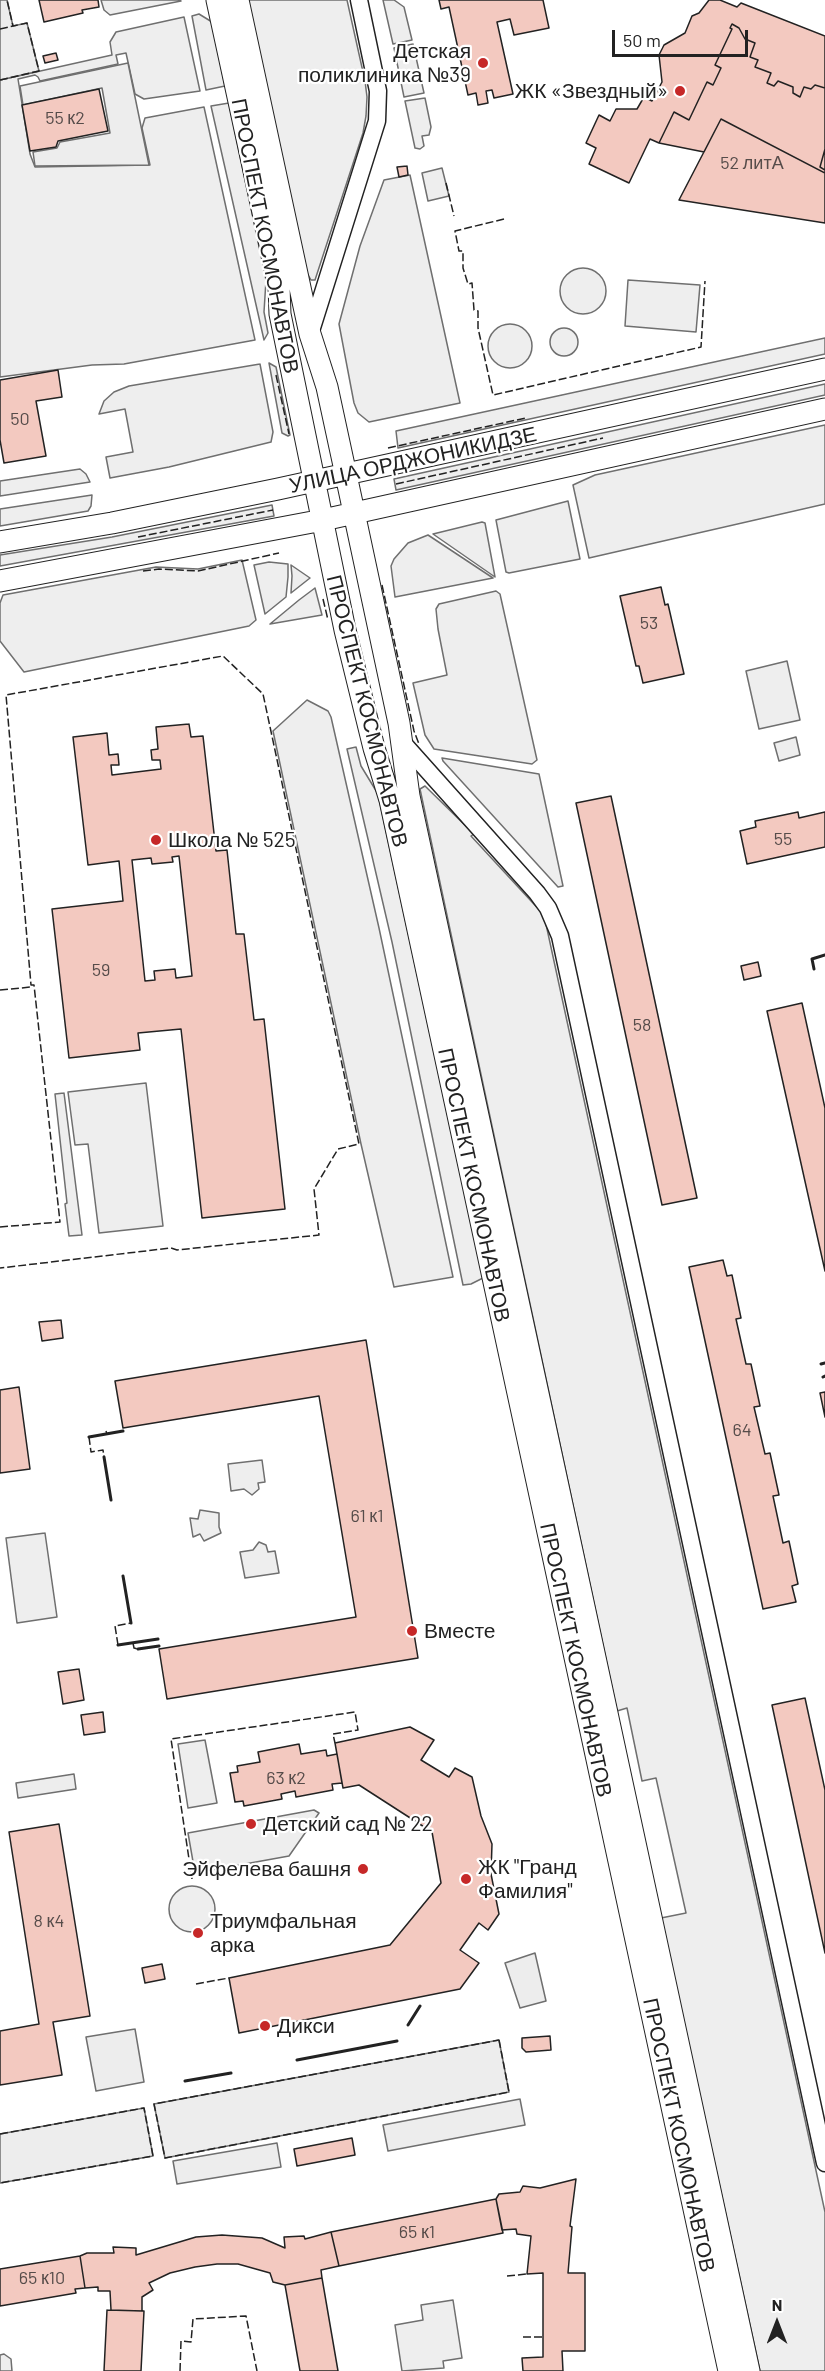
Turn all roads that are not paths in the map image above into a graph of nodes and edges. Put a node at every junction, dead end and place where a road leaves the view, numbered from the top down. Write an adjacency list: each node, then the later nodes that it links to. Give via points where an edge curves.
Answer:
1 (218, 0): 8 (street, ПРОСПЕКТ КОСМОНАВТОВ, via 279,286 280,314)
2 (238, 0): 4 (street, ПРОСПЕКТ КОСМОНАВТОВ)
3 (359, 0): 4 (street, via 378,91 377,121)
4 (310, 334): 7 (street, ПРОСПЕКТ КОСМОНАВТОВ, via 327,387)
5 (825, 369): 7 (street, УЛИЦА ОРДЖОНИКИДЗЕ)
6 (825, 409): 9 (street, УЛИЦА ОРДЖОНИКИДЗЕ)
7 (346, 475): 8 (street, УЛИЦА ОРДЖОНИКИДЗЕ); 9 (street, ПРОСПЕКТ КОСМОНАВТОВ)
8 (315, 482): 10 (street, ПРОСПЕКТ КОСМОНАВТОВ); 11 (street, УЛИЦА ОРДЖОНИКИДЗЕ)
9 (354, 514): 10 (street, УЛИЦА ОРДЖОНИКИДЗЕ); 13 (street, ПРОСПЕКТ КОСМОНАВТОВ)
10 (323, 520): 12 (street, УЛИЦА ОРДЖОНИКИДЗЕ); 15 (street, ПРОСПЕКТ КОСМОНАВТОВ, via 345,630 390,800)
11 (0, 542)
12 (0, 581)
13 (403, 743): 14 (street, via 537,893 560,936); 16 (street, ПРОСПЕКТ КОСМОНАВТОВ, via 409,796)
14 (825, 2163)
15 (729, 2371)
16 (749, 2371)

